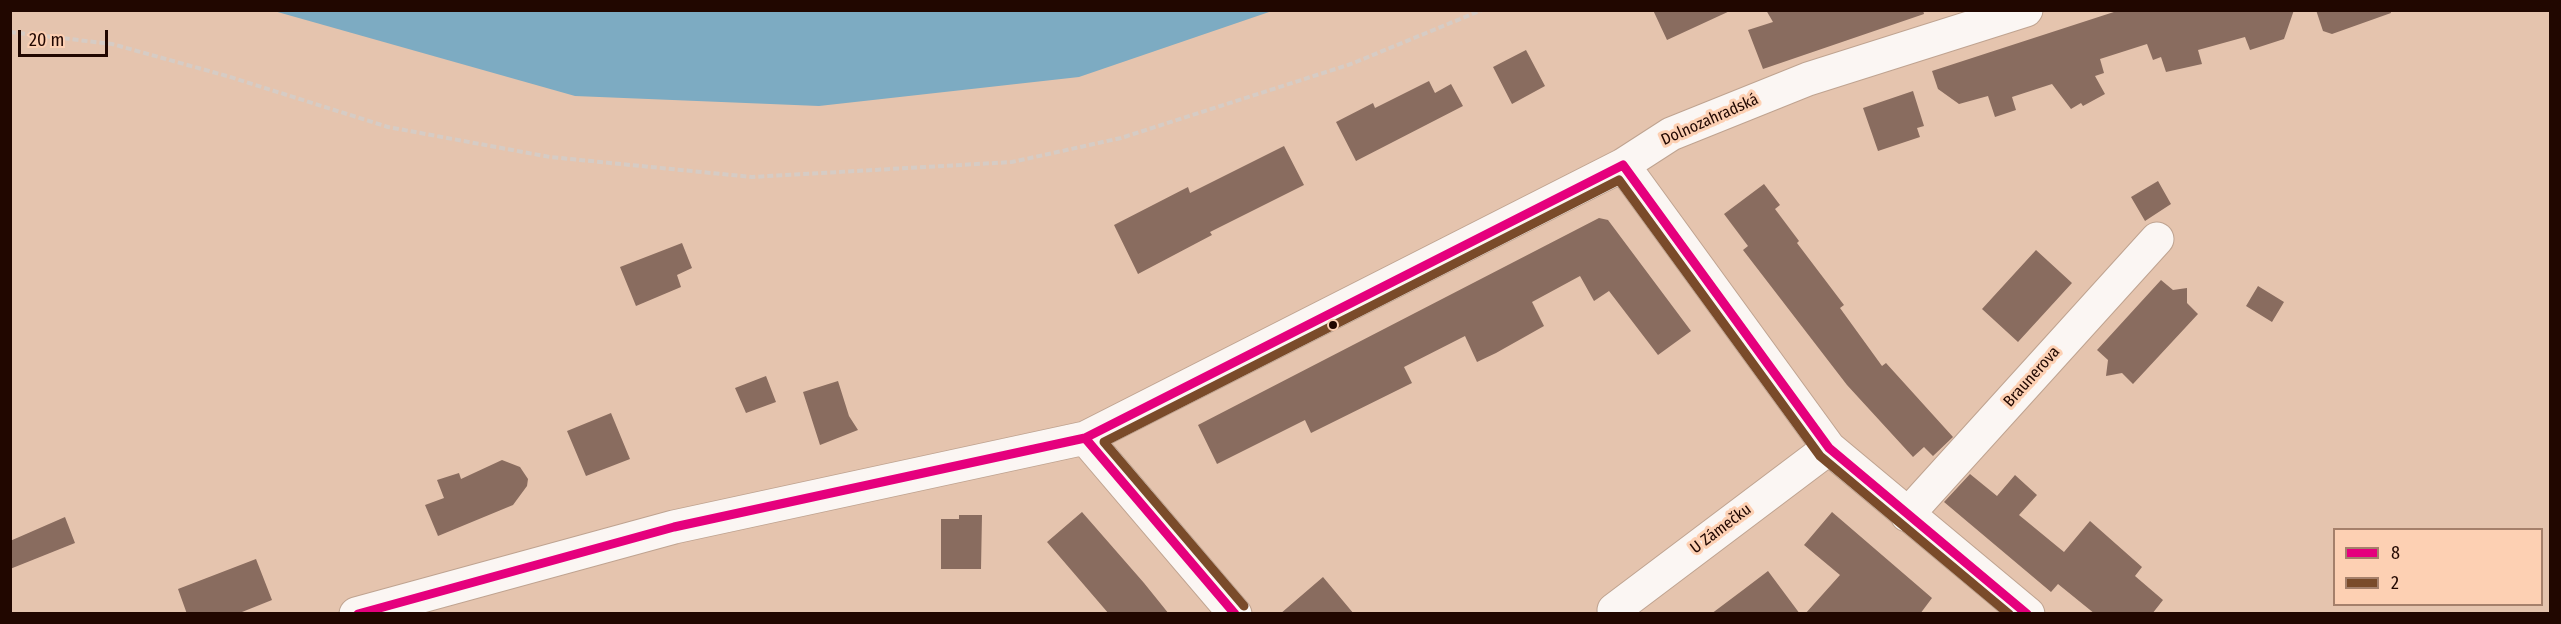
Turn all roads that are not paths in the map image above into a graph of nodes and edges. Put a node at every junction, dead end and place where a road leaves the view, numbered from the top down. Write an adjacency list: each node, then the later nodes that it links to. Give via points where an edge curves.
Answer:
1 (2026, 10): 2 (street, Dolnozahradská, via 1808,79 1671,134)
2 (1623, 165): 4 (street, Dolnozahradská); 5 (street)
3 (2157, 239): 6 (street, Braunerova)
4 (1085, 438): 8 (street, Dolnozahradská, via 674,527); 9 (street)
5 (1829, 448): 6 (street); 7 (street, U Zámečku)
6 (1907, 515): 10 (street)
7 (1614, 610)
8 (356, 614)
9 (1235, 614)
10 (2028, 614)

